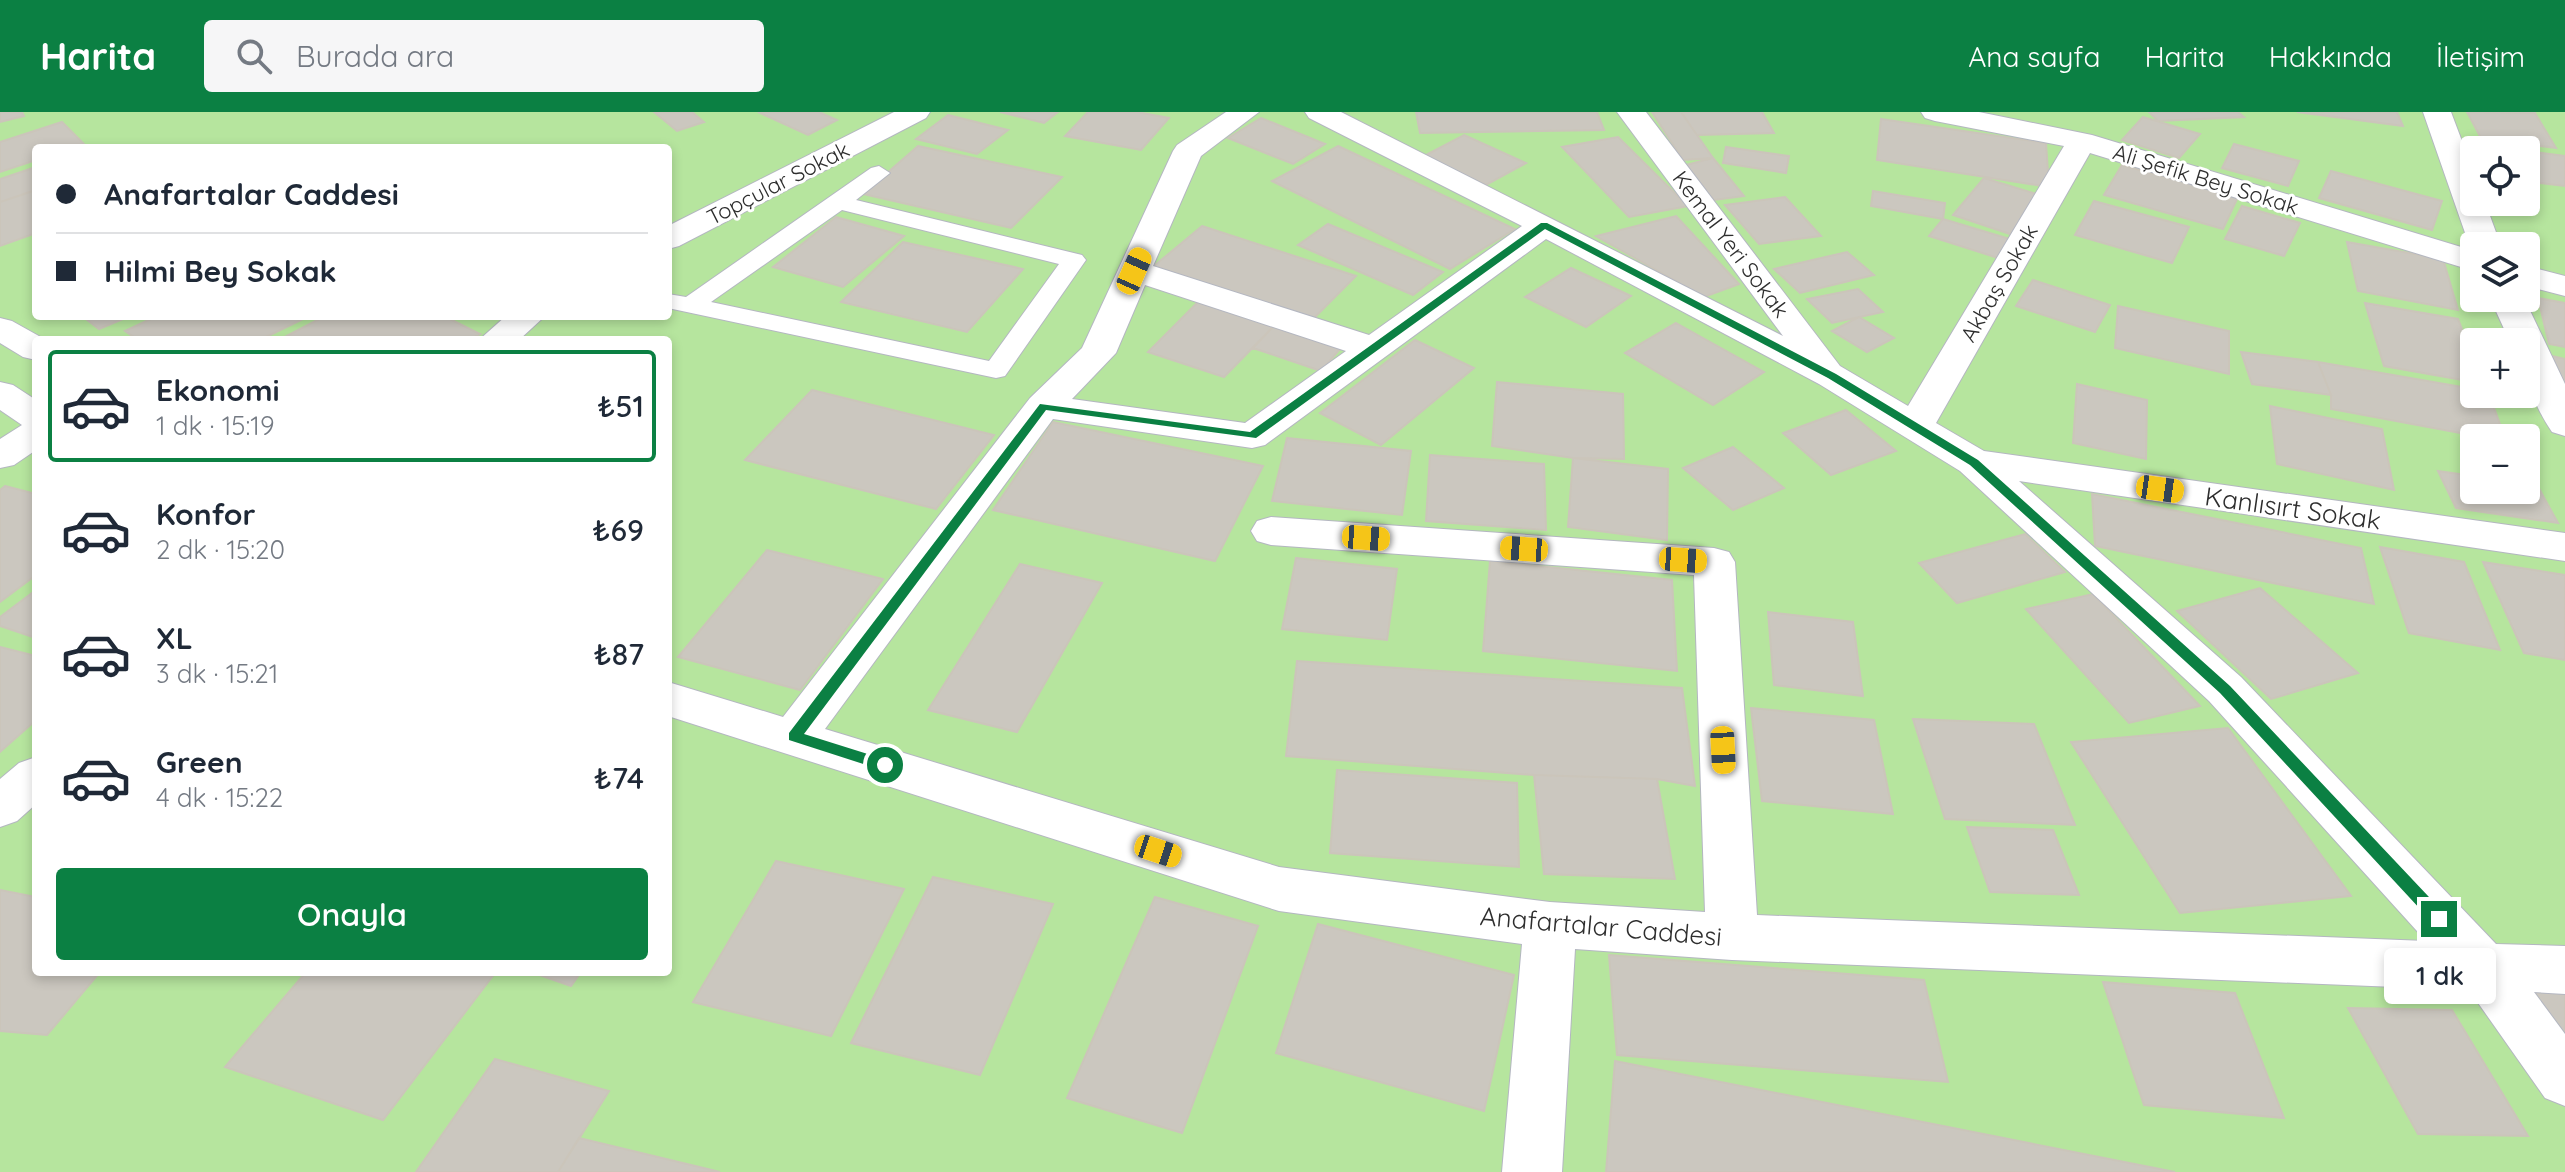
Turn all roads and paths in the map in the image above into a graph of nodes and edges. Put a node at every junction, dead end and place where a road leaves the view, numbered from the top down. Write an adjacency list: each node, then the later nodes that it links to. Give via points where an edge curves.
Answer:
1 (844, 112): 9 (street, Topçular Sokak)
2 (916, 112): 9 (street, Topçular Sokak)
3 (1245, 112): 17 (street, via 1188,151)
4 (1319, 112): 13 (street)
5 (1631, 112): 27 (street, Kemal Yeri Sokak)
6 (1935, 112): 8 (street, Ali Şefik Bey Sokak)
7 (2437, 112): 14 (street)
8 (2028, 122): 10 (street, Ali Şefik Bey Sokak)
9 (889, 127): 15 (street, Topçular Sokak)
10 (2082, 141): 16 (street, Ali Şefik Bey Sokak); 32 (street, Akbaş Sokak)
11 (879, 173): 12 (lane)
12 (838, 202): 20 (lane); 20 (lane, via 1074,260 996,370)
13 (1544, 225): 26 (street); 27 (street)
14 (2480, 232)
15 (672, 237)
16 (2460, 257)
17 (1134, 271): 26 (street); 29 (street, via 1098,353)
18 (2540, 280): 19 (street)
19 (2565, 286)
20 (679, 303)
21 (2513, 312): 31 (street)
22 (523, 320): 24 (street)
23 (0, 328): 25 (street)
24 (502, 336)
25 (32, 347)
26 (1374, 348): 29 (street, via 1252,436)
27 (1832, 376): 32 (street)
28 (0, 393): 30 (street)
29 (1043, 406): 39 (street)
30 (32, 414)
31 (2565, 424)
32 (1916, 425): 35 (street)
33 (32, 436): 34 (street)
34 (0, 456)
35 (1974, 462): 37 (street, Kanlısırt Sokak); 44 (street, via 2225,689)
36 (1271, 531): 43 (street, via 1714,562)
37 (2565, 547)
38 (672, 700): 39 (street, Anafartalar Caddesi)
39 (794, 736): 42 (street, Anafartalar Caddesi, via 1279,889)
40 (32, 779): 41 (street)
41 (0, 807)
42 (1550, 925): 43 (street, Anafartalar Caddesi); 47 (street)
43 (1732, 937): 44 (street, Anafartalar Caddesi)
44 (2482, 965): 45 (street, Anafartalar Caddesi); 46 (street)
45 (2565, 970)
46 (2565, 1079)
47 (1532, 1172)

